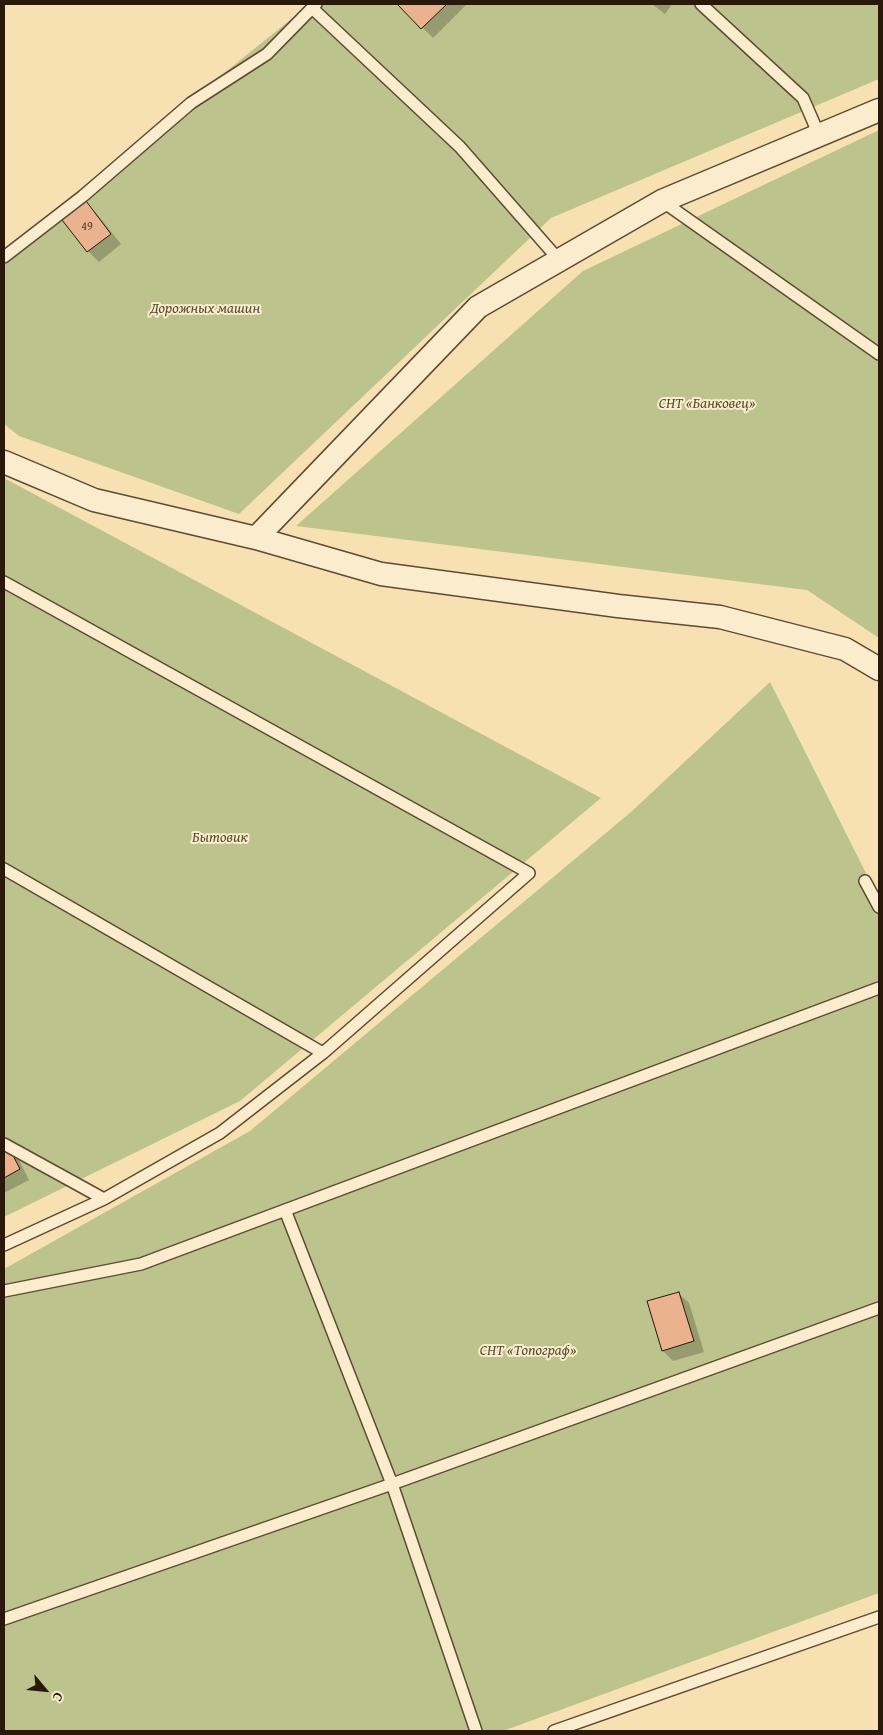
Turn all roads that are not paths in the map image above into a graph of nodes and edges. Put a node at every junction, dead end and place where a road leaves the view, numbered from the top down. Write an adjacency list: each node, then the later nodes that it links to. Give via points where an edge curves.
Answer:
1 (701, 4): 4 (lane, via 803,98)
2 (314, 6): 6 (lane, via 267,54 191,103 83,196); 7 (lane, via 460,146)
3 (879, 110): 4 (street)
4 (819, 135): 5 (street)
5 (662, 201): 7 (street); 8 (lane)
6 (4, 257)
7 (559, 260): 10 (street, via 478,307)
8 (879, 354)
9 (4, 462): 10 (street, via 94,500)
10 (256, 538): 12 (street, via 381,574 720,618 845,649)
11 (4, 582): 17 (lane, via 529,873)
12 (879, 669)
13 (4, 869): 17 (lane)
14 (865, 880): 15 (lane)
15 (879, 907)
16 (879, 988): 20 (lane)
17 (323, 1052): 19 (lane, via 220,1133)
18 (4, 1144): 19 (lane)
19 (104, 1199): 21 (lane)
20 (285, 1210): 22 (lane, via 142,1264); 24 (lane)
21 (4, 1246)
22 (4, 1291)
23 (879, 1308): 24 (lane)
24 (392, 1484): 26 (lane); 27 (lane)
25 (879, 1617): 28 (lane)
26 (4, 1619)
27 (476, 1731)
28 (554, 1731)

